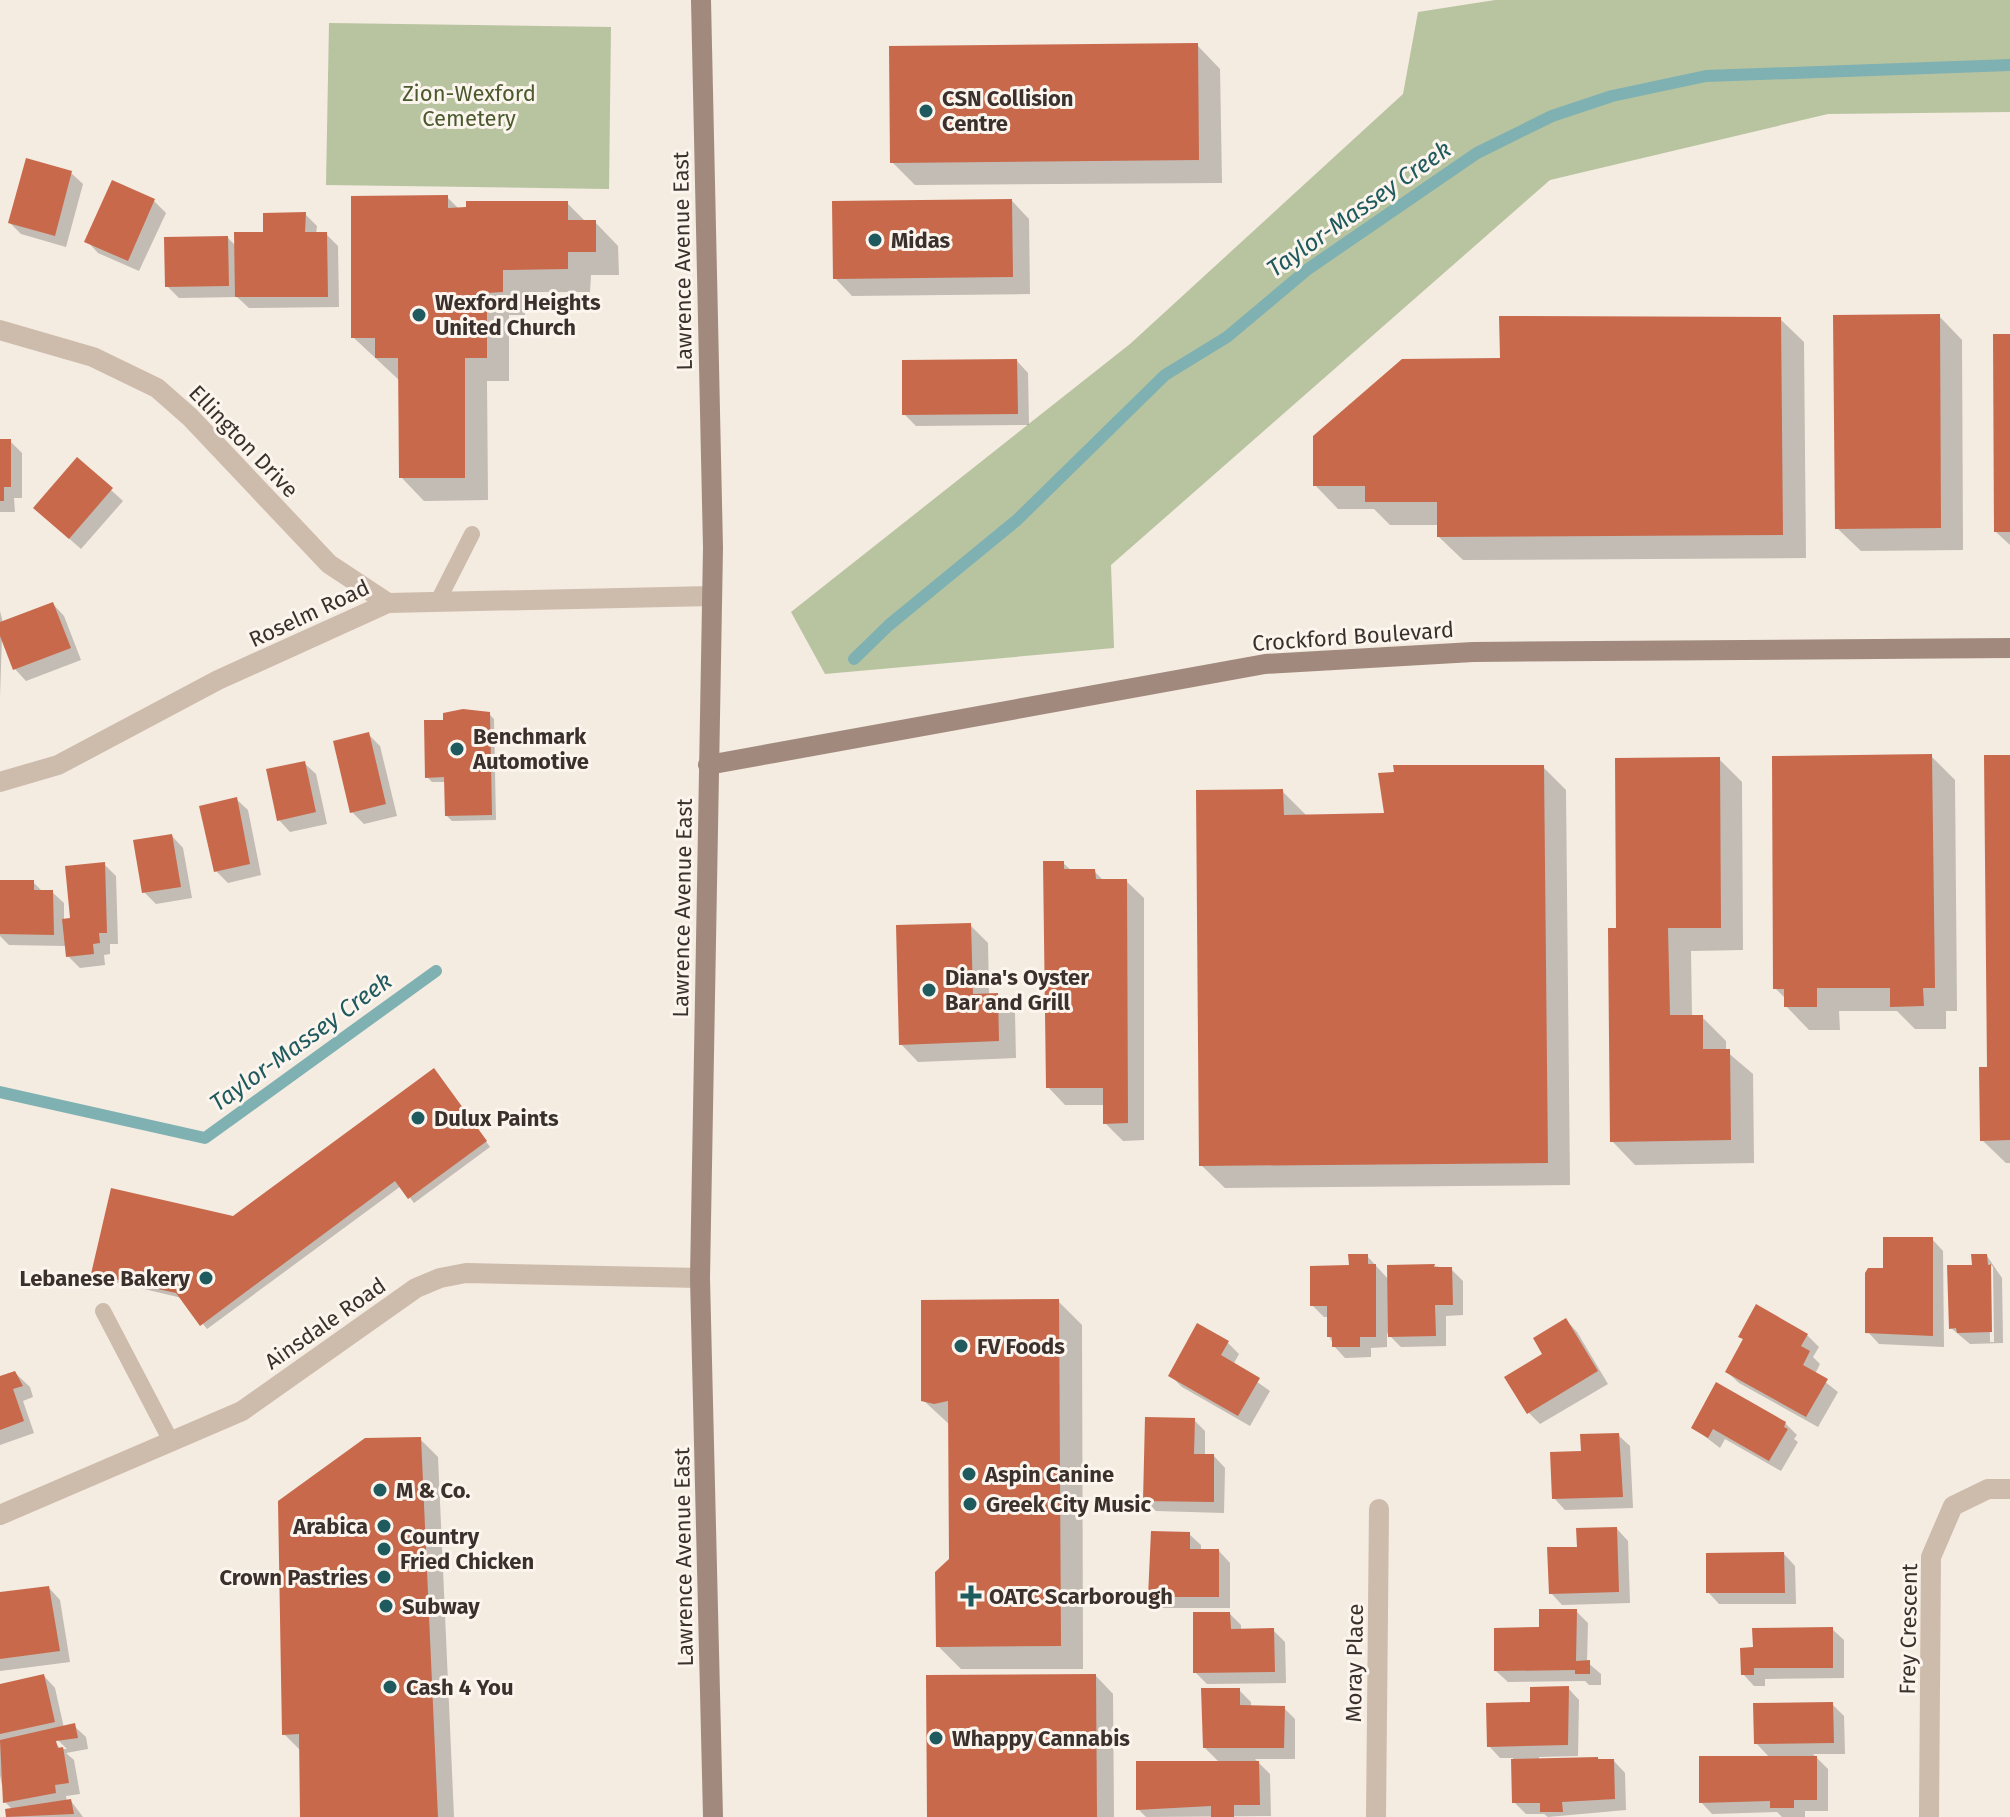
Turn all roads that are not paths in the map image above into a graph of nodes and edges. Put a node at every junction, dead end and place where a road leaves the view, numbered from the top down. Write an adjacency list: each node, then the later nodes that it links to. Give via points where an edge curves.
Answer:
1 (701, 0): 4 (main road, Lawrence Avenue East)
2 (0, 330): 6 (street, Ellington Drive, via 93,357 157,388 329,564)
3 (472, 534): 5 (lane)
4 (712, 596): 5 (street, Roselm Road); 8 (main road, Lawrence Avenue East)
5 (438, 601): 6 (street, Roselm Road)
6 (388, 603): 9 (street, Roselm Road, via 218,680 58,765)
7 (2010, 648): 8 (main road, Crockford Boulevard, via 1473,652 1265,664)
8 (708, 765): 10 (main road, Lawrence Avenue East)
9 (0, 782)
10 (700, 1278): 12 (street, Ainsdale Road, via 466,1273 440,1278 416,1288 242,1411); 16 (main road, Lawrence Avenue East)
11 (103, 1311): 12 (lane)
12 (172, 1443): 15 (street, Ainsdale Road)
13 (2010, 1489): 18 (street, Frey Crescent, via 1988,1489 1953,1506 1931,1557)
14 (1379, 1509): 17 (street, Moray Place)
15 (0, 1515)
16 (713, 1817)
17 (1376, 1817)
18 (1929, 1817)

